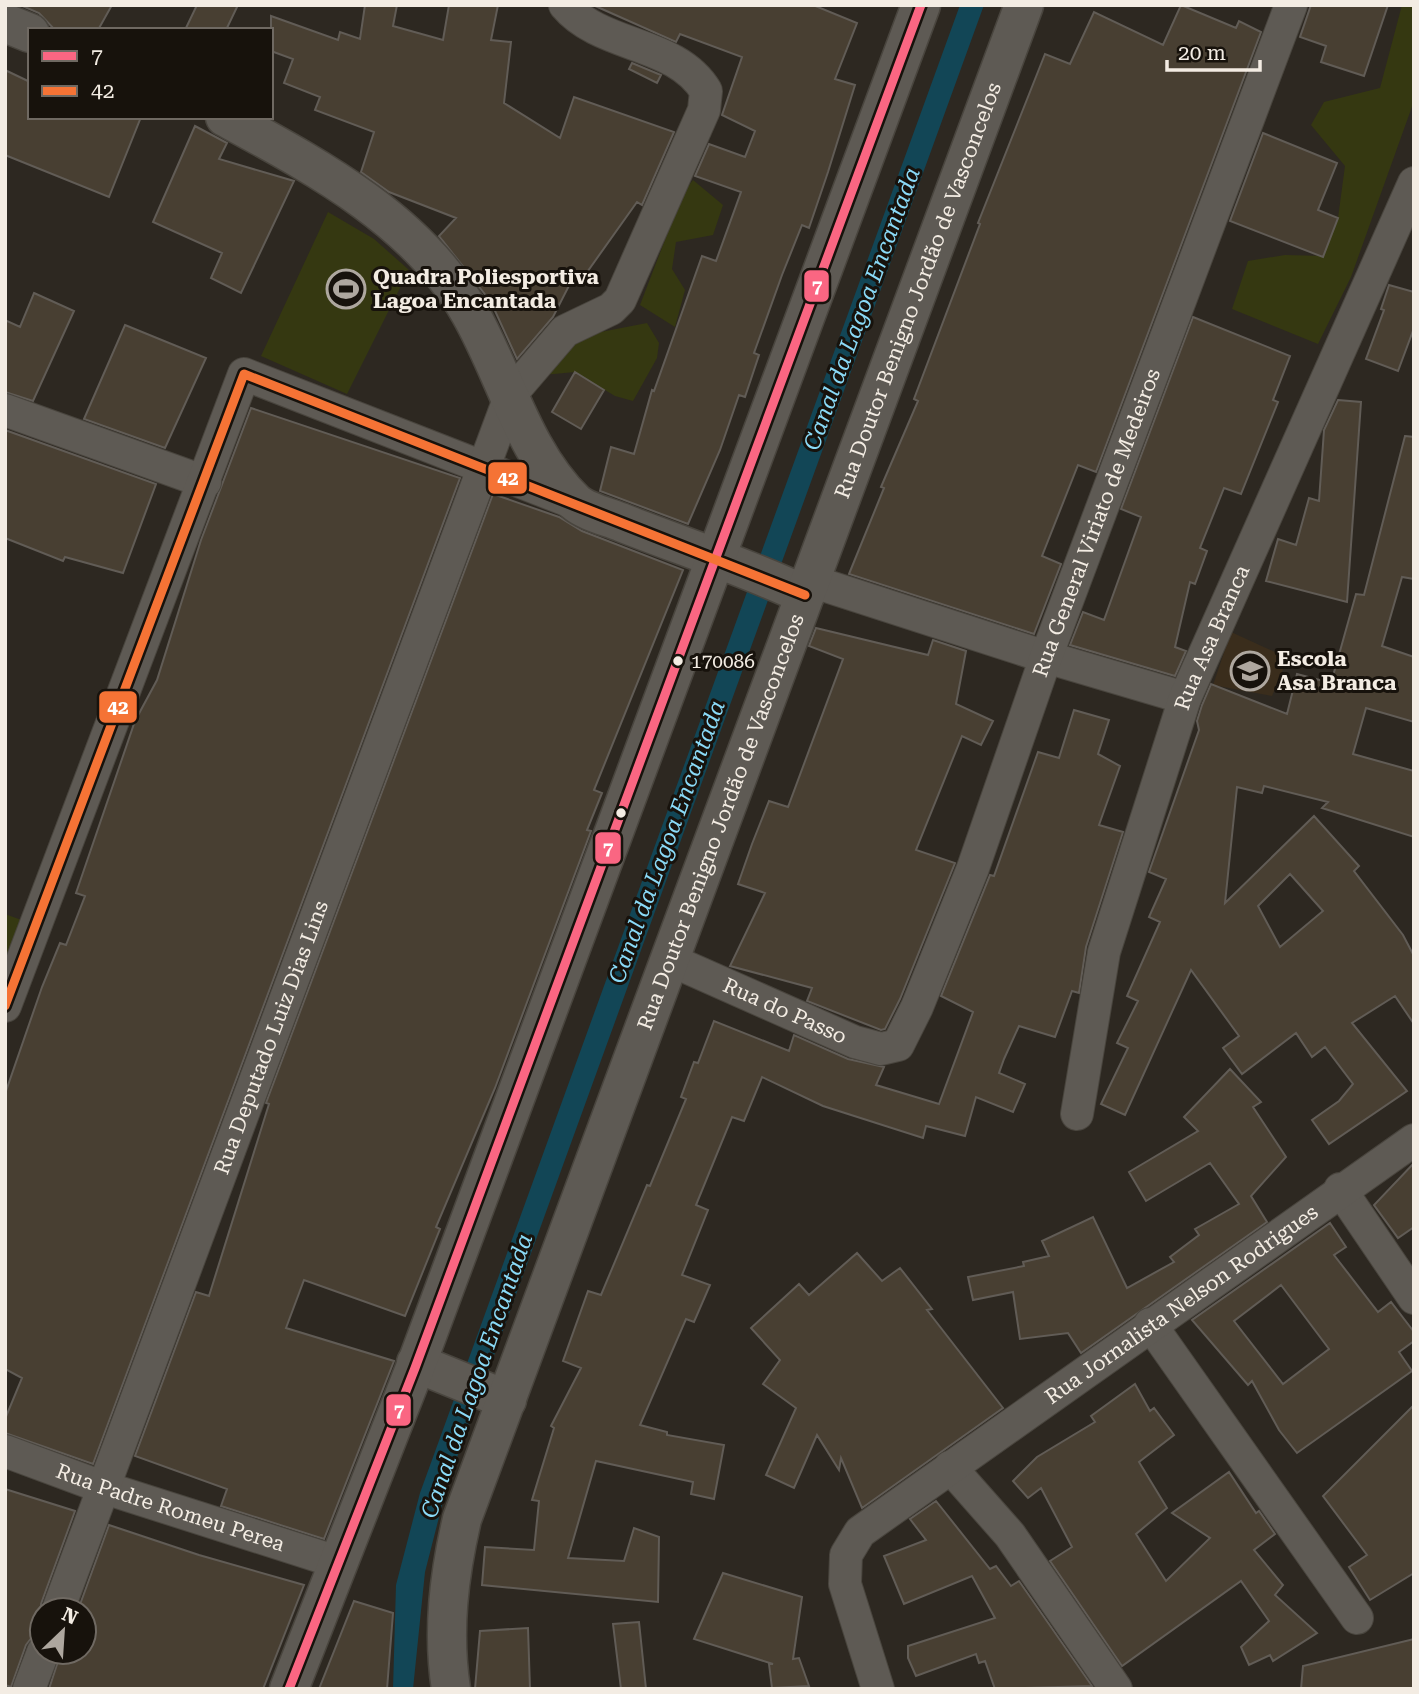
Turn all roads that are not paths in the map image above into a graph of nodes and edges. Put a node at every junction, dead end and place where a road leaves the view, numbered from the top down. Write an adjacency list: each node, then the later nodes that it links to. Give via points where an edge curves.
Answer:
1 (565, 5): 9 (street, via 587,22 682,67 701,83 706,100 621,300 565,331)
2 (921, 5): 14 (main road)
3 (1024, 5): 15 (main road, Rua Doutor Benigno Jordão de Vasconcelos)
4 (1290, 5): 16 (street, Rua General Viriato de Medeiros)
5 (5, 23): 6 (main road)
6 (28, 32)
7 (228, 119): 9 (main road, via 338,182 408,238 450,282 469,311)
8 (1414, 183): 17 (street, Rua Asa Branca)
9 (510, 394): 11 (street, Rua Deputado Luiz Dias Lins); 13 (main road, via 541,458)
10 (5, 410): 12 (street)
11 (483, 467): 12 (street, via 244,374); 13 (street); 30 (street, Rua Deputado Luiz Dias Lins)
12 (205, 482): 19 (street)
13 (577, 504): 14 (main road)
14 (724, 561): 15 (main road); 26 (main road)
15 (803, 588): 16 (street); 18 (main road, Rua Doutor Benigno Jordão de Vasconcelos)
16 (1046, 657): 17 (street); 20 (street, Rua General Viriato de Medeiros, via 973,868)
17 (1185, 698): 21 (street, Rua Asa Branca, via 1104,953)
18 (668, 959): 20 (street, Rua do Passo, via 855,1042 881,1049 898,1045); 27 (main road, Rua Doutor Benigno Jordão de Vasconcelos)
19 (5, 1006)
20 (902, 1039)
21 (1077, 1114)
22 (1414, 1140): 23 (street, Rua Jornalista Nelson Rodrigues)
23 (1340, 1189): 24 (street); 25 (street, Rua Jornalista Nelson Rodrigues)
24 (1414, 1297)
25 (1150, 1324): 29 (street, Rua Jornalista Nelson Rodrigues); 33 (street)
26 (416, 1365): 27 (main road); 27 (street); 31 (main road)
27 (487, 1397): 37 (main road, Rua Doutor Benigno Jordão de Vasconcelos, via 449,1572)
28 (5, 1451): 30 (street, Rua Padre Romeu Perea)
29 (950, 1467): 38 (street, Rua Jornalista Nelson Rodrigues, via 860,1532 845,1555 845,1584); 39 (street, via 1010,1535)
30 (103, 1487): 31 (street, Rua Padre Romeu Perea); 32 (street, Rua Deputado Luiz Dias Lins)
31 (337, 1562): 36 (main road)
32 (63, 1596)
33 (1357, 1618)
34 (38, 1666): 35 (street)
35 (30, 1689)
36 (289, 1689)
37 (451, 1689)
38 (878, 1689)
39 (1116, 1689)

